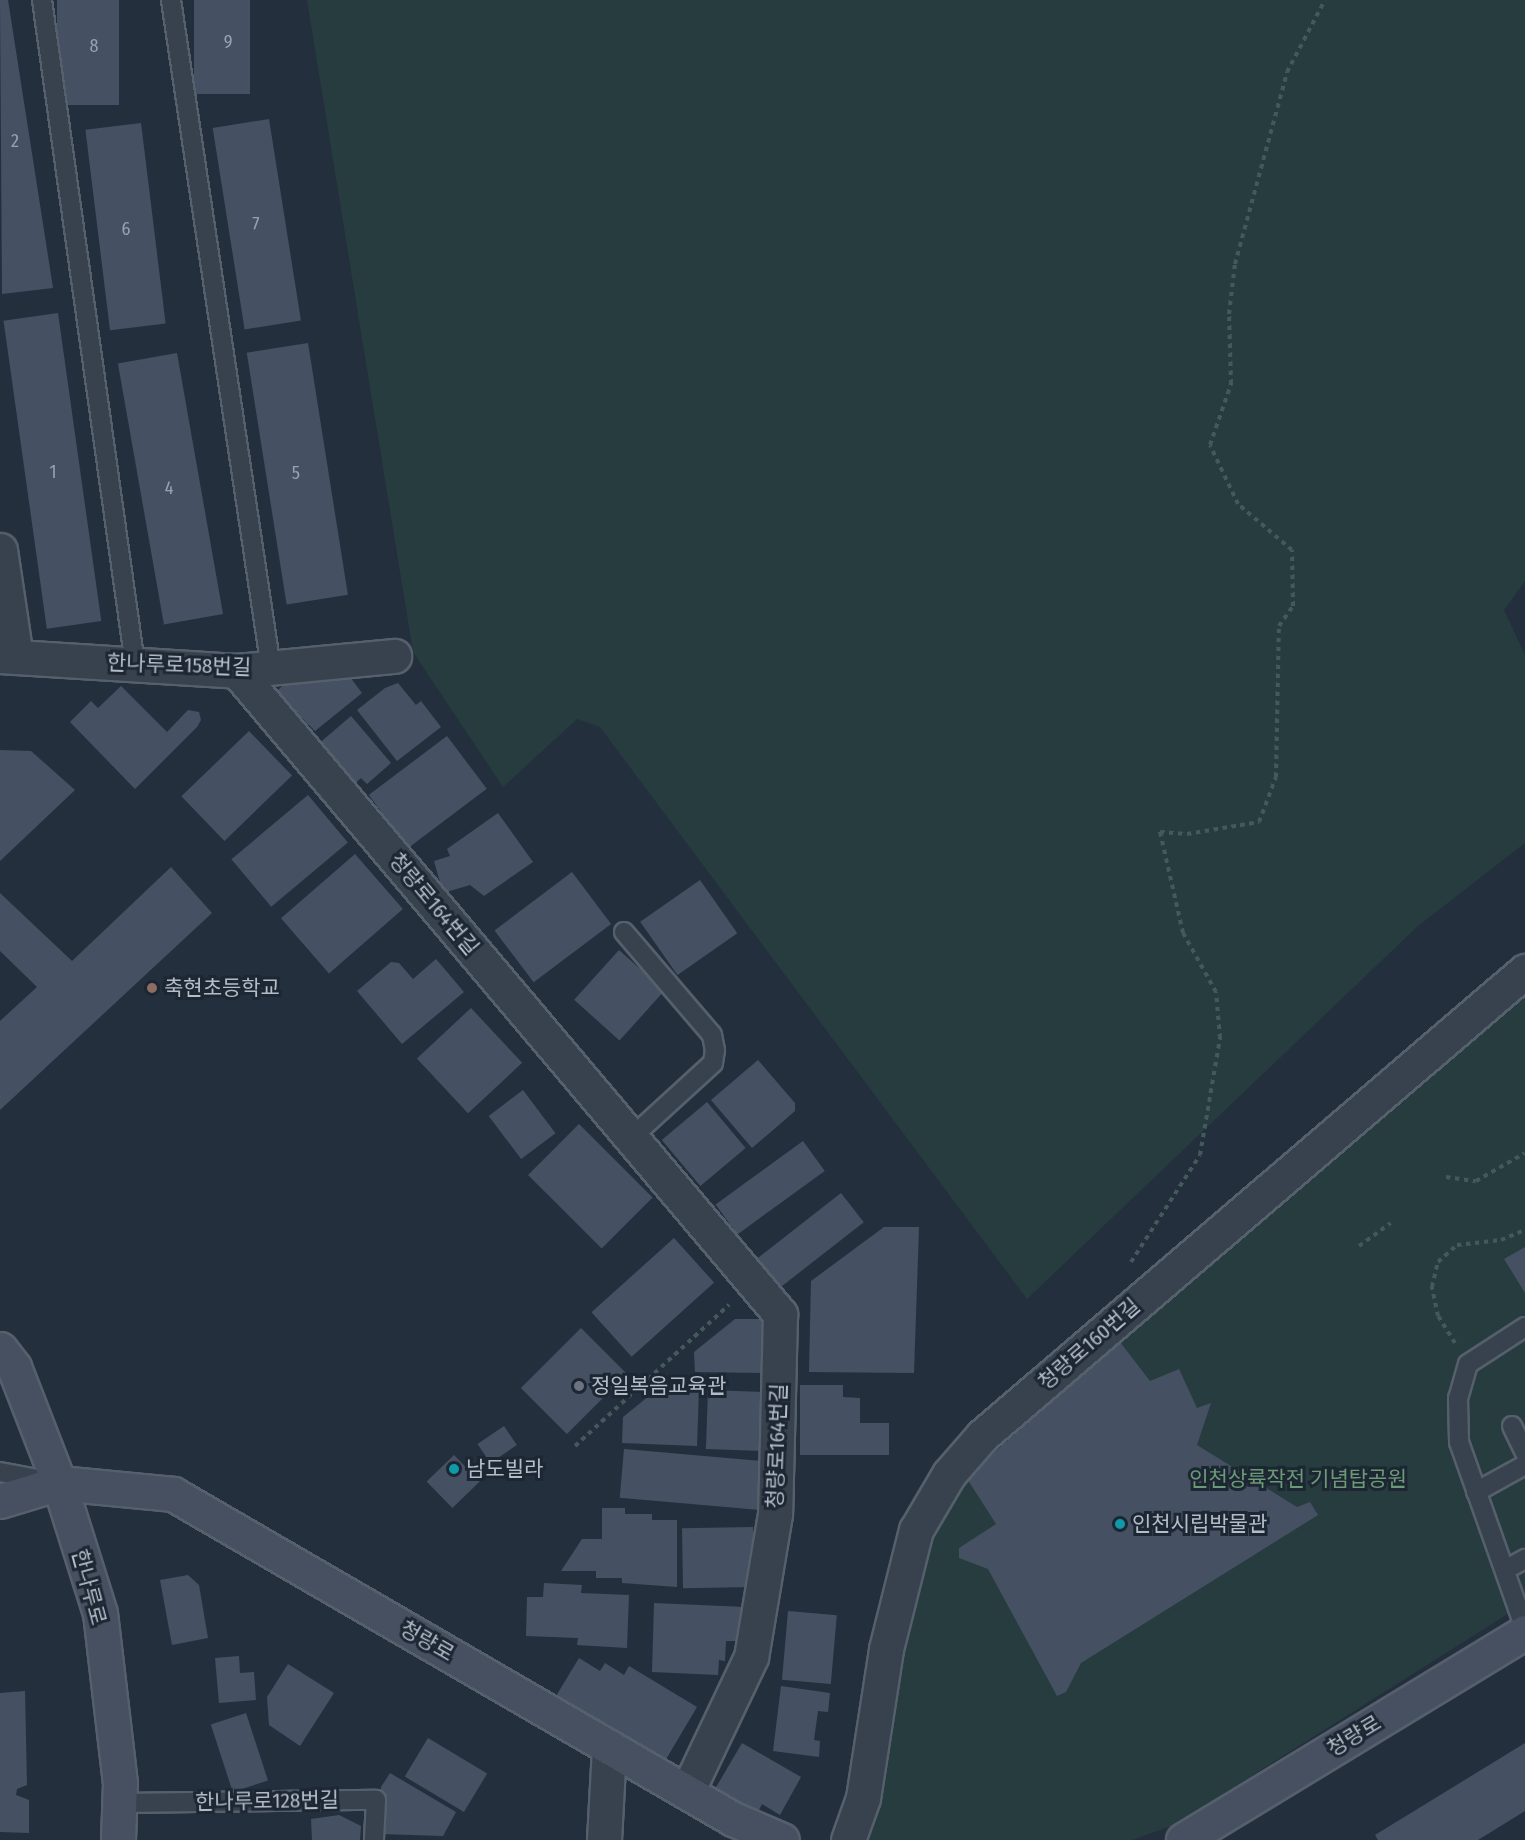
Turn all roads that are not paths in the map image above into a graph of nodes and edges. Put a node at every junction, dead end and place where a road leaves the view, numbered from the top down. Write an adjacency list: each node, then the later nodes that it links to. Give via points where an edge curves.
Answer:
1 (42, 0): 6 (lane)
2 (171, 0): 7 (lane)
3 (0, 550): 4 (street)
4 (8, 656): 6 (street, 한나루로158번길)
5 (394, 656): 7 (street, 한나루로158번길)
6 (135, 664): 8 (street, 한나루로158번길)
7 (271, 668): 8 (street, 한나루로158번길)
8 (237, 671): 11 (street, 청량로164번길)
9 (624, 932): 11 (lane, via 712,1035 715,1050 713,1063)
10 (1525, 971): 31 (street, 청량로160번길, via 982,1436 949,1474 915,1530 886,1649 863,1797)
11 (631, 1138): 25 (street, 청량로164번길, via 780,1314 775,1514 750,1658)
12 (1525, 1327): 19 (lane, via 1468,1364 1458,1398 1459,1442)
13 (0, 1349): 18 (street, 한나루로, via 14,1367)
14 (1512, 1426): 15 (lane)
15 (1525, 1453)
16 (1525, 1465): 19 (lane)
17 (0, 1472): 18 (lane, 청량로)
18 (59, 1483): 20 (street, 청량로); 24 (street, 청량로, via 173,1494); 26 (street, 한나루로, via 100,1613)
19 (1476, 1492): 22 (lane)
20 (0, 1501)
21 (1525, 1559): 22 (lane)
22 (1505, 1570): 23 (lane)
23 (1525, 1630): 32 (street, 청량로)
24 (609, 1747): 25 (street, 청량로); 29 (street)
25 (687, 1792): 30 (street, 청량로, via 733,1819)
26 (119, 1803): 27 (street, 한나루로); 28 (lane, 한나루로128번길, via 376,1800)
27 (118, 1840)
28 (374, 1840)
29 (604, 1840)
30 (782, 1840)
31 (848, 1840)
32 (1183, 1840)

